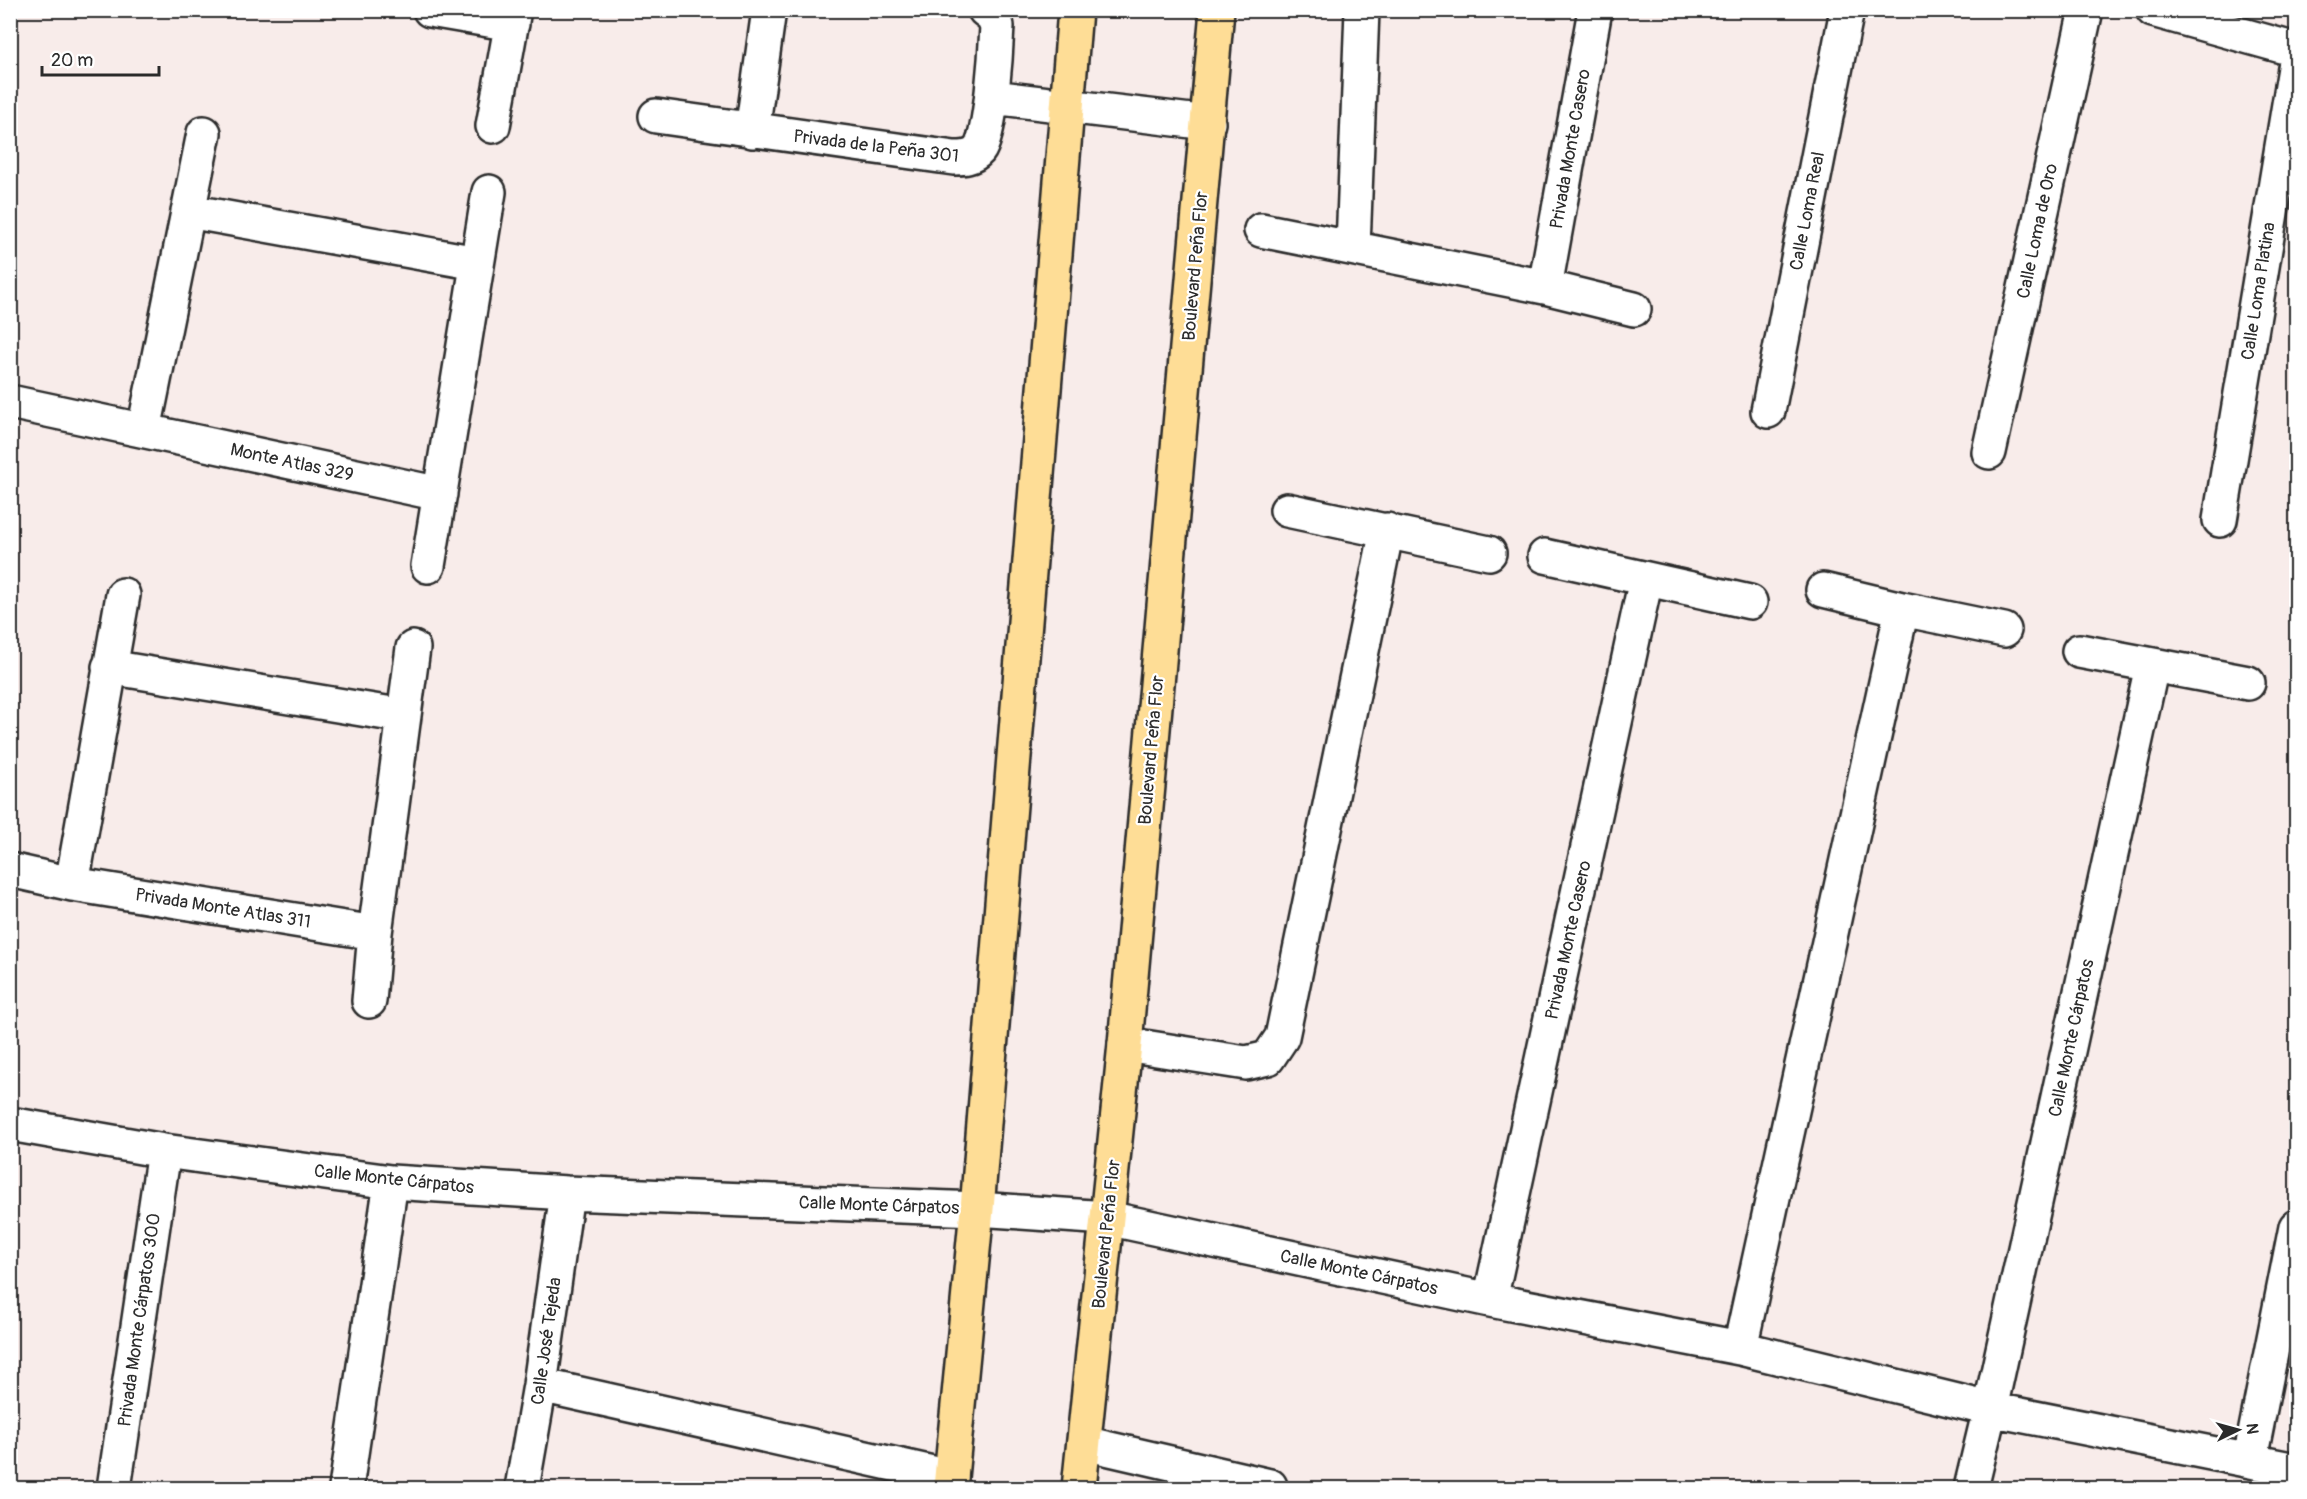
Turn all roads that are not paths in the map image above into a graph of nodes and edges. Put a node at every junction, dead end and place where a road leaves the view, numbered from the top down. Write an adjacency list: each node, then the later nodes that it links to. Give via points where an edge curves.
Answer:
1 (430, 10): 11 (street)
2 (768, 10): 19 (street)
3 (985, 10): 14 (street, Privada de la Peña 301, via 997,26)
4 (1075, 10): 15 (main road)
5 (1217, 10): 17 (main road, Boulevard Peña Flor)
6 (1362, 10): 24 (street)
7 (1595, 10): 26 (street, Privada Monte Casero)
8 (1847, 10): 29 (street, Calle Loma Real)
9 (2086, 10): 31 (street, Calle Loma de Oro)
10 (2153, 10): 12 (street)
11 (513, 17): 18 (street)
12 (2296, 50)
13 (2296, 62): 34 (street, Calle Loma Platina)
14 (992, 97): 15 (street); 19 (street, Privada de la Peña 301, via 980,149 970,157)
15 (1067, 106): 17 (street); 60 (main road)
16 (656, 116): 19 (street, Privada de la Peña 301)
17 (1208, 123): 55 (main road, Boulevard Peña Flor)
18 (493, 126)
19 (752, 131)
20 (204, 133): 22 (street)
21 (489, 192): 25 (street)
22 (188, 211): 25 (street); 30 (street)
23 (1261, 230): 24 (street)
24 (1353, 247): 26 (street)
25 (477, 263): 32 (street)
26 (1545, 287): 27 (street)
27 (1634, 309)
28 (10, 402): 30 (street, Monte Atlas 329)
29 (1768, 411)
30 (144, 430): 32 (street, Monte Atlas 329)
31 (1989, 452)
32 (440, 494): 38 (street)
33 (1287, 510): 35 (street)
34 (2220, 520)
35 (1387, 530): 36 (street); 55 (street, via 1282,1037 1268,1058 1246,1063)
36 (1489, 554)
37 (1545, 556): 39 (street)
38 (428, 566)
39 (1646, 579): 42 (street); 63 (street, Privada Monte Casero)
40 (1823, 590): 43 (street)
41 (123, 595): 48 (street)
42 (1750, 602)
43 (1902, 609): 44 (street); 64 (street)
44 (2004, 630)
45 (413, 648): 50 (street)
46 (2079, 651): 47 (street)
47 (2152, 666): 49 (street); 66 (street, Calle Monte Cárpatos)
48 (109, 668): 50 (street); 52 (street)
49 (2248, 683)
50 (404, 716): 53 (street)
51 (10, 870): 52 (street, Privada Monte Atlas 311)
52 (72, 884): 53 (street, Privada Monte Atlas 311)
53 (375, 933): 54 (street)
54 (369, 1001)
55 (1125, 1044): 61 (main road, Boulevard Peña Flor)
56 (10, 1124): 57 (street, Calle Monte Cárpatos)
57 (164, 1151): 58 (street, Calle Monte Cárpatos); 72 (street, Privada Monte Cárpatos 300)
58 (391, 1182): 59 (street, Calle Monte Cárpatos); 73 (street)
59 (567, 1193): 60 (street, Calle Monte Cárpatos); 65 (street, Calle José Tejeda)
60 (977, 1209): 61 (street, Calle Monte Cárpatos); 70 (main road)
61 (1107, 1218): 63 (street, Calle Monte Cárpatos); 67 (main road, Boulevard Peña Flor)
62 (2296, 1227): 68 (street)
63 (1490, 1300): 64 (street, Calle Monte Cárpatos)
64 (1740, 1347): 66 (street, Calle Monte Cárpatos)
65 (540, 1384): 70 (street); 74 (street, Calle José Tejeda)
66 (1990, 1409): 68 (street, Calle Monte Cárpatos); 76 (street)
67 (1084, 1443): 71 (street); 75 (main road, Boulevard Peña Flor)
68 (2250, 1459): 69 (street, Calle Monte Cárpatos)
69 (2296, 1470)
70 (951, 1483)
71 (1270, 1486)
72 (114, 1488)
73 (346, 1488)
74 (522, 1488)
75 (1079, 1488)
76 (1971, 1488)

